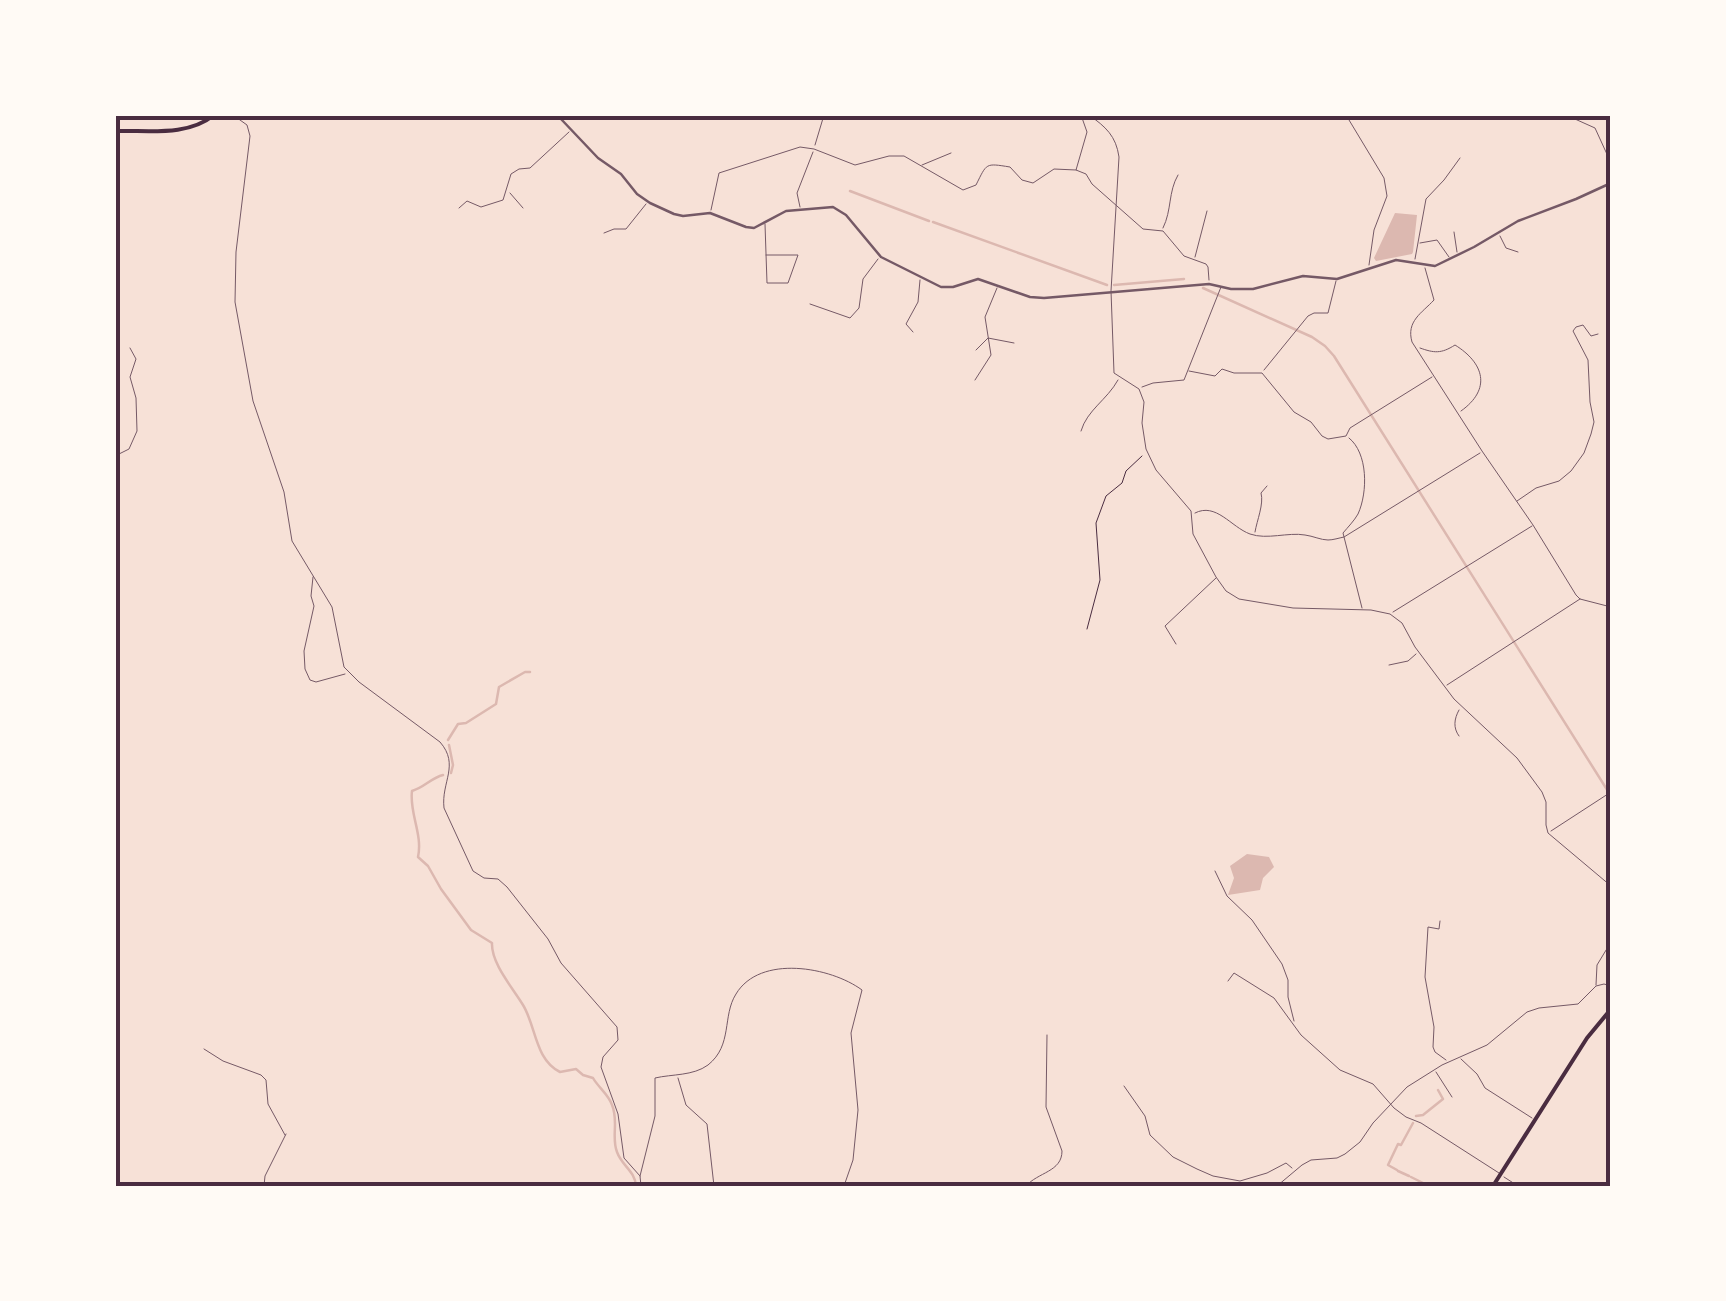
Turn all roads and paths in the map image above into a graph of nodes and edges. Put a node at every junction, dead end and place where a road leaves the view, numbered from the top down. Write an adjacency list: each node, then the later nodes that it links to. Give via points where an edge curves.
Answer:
1 (214, 115): 10 (main road, via 183,130)
2 (233, 115): 74 (street, via 250,136 235,302 253,401 284,492 292,541)
3 (553, 115): 9 (street)
4 (824, 115): 11 (street)
5 (1081, 115): 16 (street, via 1087,132)
6 (1089, 115): 21 (street, via 1118,146)
7 (1346, 115): 41 (street, via 1386,188)
8 (1566, 115): 14 (street, via 1595,128)
9 (572, 130): 19 (street, via 530,168 511,174); 20 (street)
10 (115, 131)
11 (814, 149): 15 (street, via 854,165 902,155); 24 (street, via 797,193); 26 (street, via 718,172)
12 (951, 153): 15 (street)
13 (1460, 158): 32 (street, via 1426,198)
14 (1611, 162)
15 (920, 166): 16 (street, via 964,190 989,165 1010,166 1033,183 1054,168)
16 (1076, 170): 21 (street)
17 (1178, 176): 28 (street)
18 (1611, 183): 30 (street)
19 (508, 190): 22 (street, via 498,202); 23 (street)
20 (648, 202): 26 (street, via 682,216); 31 (street, via 626,230)
21 (1116, 206): 28 (street, via 1144,228); 47 (street)
22 (459, 208)
23 (523, 208)
24 (801, 210): 27 (street); 36 (street, via 839,210)
25 (1207, 211): 38 (street)
26 (710, 213): 27 (street, via 746,227)
27 (765, 222): 34 (street)
28 (1162, 231): 38 (street)
29 (1454, 232): 35 (street)
30 (1499, 232): 33 (street, via 1506,248); 35 (street)
31 (604, 233)
32 (1417, 243): 37 (street, via 1437,240); 39 (street)
33 (1518, 252)
34 (766, 255): 34 (street, via 767,283 788,282 798,255)
35 (1459, 255): 37 (street)
36 (880, 256): 42 (street); 48 (street, via 863,279 859,308 850,318)
37 (1451, 259): 40 (street)
38 (1194, 260): 44 (street, via 1208,267)
39 (1415, 262): 40 (street); 41 (street)
40 (1425, 265): 53 (street, via 1434,300 1414,320 1410,335)
41 (1370, 268): 43 (street)
42 (920, 277): 45 (street, via 941,288 978,279); 49 (street, via 918,302 906,324)
43 (1337, 279): 46 (street); 57 (street, via 1328,312 1314,313)
44 (1209, 284): 46 (street); 47 (street)
45 (998, 285): 47 (street, via 1040,298); 51 (street, via 985,317)
46 (1221, 286): 56 (street)
47 (1110, 291): 59 (street, via 1112,366)
48 (810, 304)
49 (912, 332)
50 (1598, 334): 69 (street, via 1591,336 1583,325 1574,331 1588,360 1594,422 1584,453 1559,480)
51 (988, 338): 52 (street); 55 (street); 60 (street, via 992,356)
52 (1014, 343)
53 (1416, 347): 58 (street); 62 (street, via 1439,353 1460,346 1480,372 1481,388)
54 (130, 348): 67 (street, via 138,425 129,449)
55 (976, 350)
56 (1190, 371): 57 (street); 61 (street, via 1184,380)
57 (1262, 373): 64 (street, via 1322,436)
58 (1435, 376): 62 (street); 64 (street)
59 (1119, 377): 61 (street); 63 (street)
60 (975, 380)
61 (1139, 388): 65 (street)
62 (1458, 412): 66 (street)
63 (1080, 432)
64 (1346, 436): 73 (street, via 1358,446 1364,482 1360,509)
65 (1146, 449): 70 (street); 80 (path, via 1106,496 1096,523 1100,580)
66 (1482, 452): 69 (street); 73 (street)
67 (115, 456)
68 (1268, 486): 72 (street)
69 (1517, 500): 71 (street)
70 (1193, 515): 72 (street, via 1210,510); 75 (street, via 1193,534)
71 (1534, 525): 76 (street); 79 (street)
72 (1254, 535): 73 (street)
73 (1344, 536): 78 (street)
74 (313, 574): 84 (street, via 332,607); 84 (street, via 305,669 316,682)
75 (1216, 577): 78 (street, via 1239,599 1305,610); 81 (street, via 1165,626)
76 (1580, 599): 77 (street); 85 (street)
77 (1611, 606)
78 (1363, 610): 79 (street)
79 (1390, 614): 82 (street)
80 (1087, 629)
81 (1176, 644)
82 (1418, 652): 83 (street); 85 (street)
83 (1390, 665)
84 (348, 672): 111 (street, via 444,745 450,761 444,808 473,871 507,887 560,963 618,1026 618,1040 600,1067 618,1114 624,1158)
85 (1444, 687): 86 (street)
86 (1460, 707): 87 (street); 89 (street, via 1509,750 1542,792)
87 (1459, 736)
88 (1609, 794): 89 (street)
89 (1548, 833): 91 (street)
90 (1215, 871): 98 (street, via 1282,964)
91 (1611, 886)
92 (1440, 921): 102 (street, via 1439,928 1428,927 1425,978 1433,1047)
93 (1611, 942): 95 (street, via 1596,966)
94 (1228, 980): 98 (street, via 1234,972 1274,998)
95 (1596, 986): 96 (street); 101 (street, via 1578,1004 1527,1012 1488,1045)
96 (1611, 986)
97 (1611, 1009): 108 (main road)
98 (1294, 1024): 107 (street, via 1334,1066 1372,1084)
99 (1047, 1035): 117 (street, via 1046,1108 1062,1158)
100 (204, 1049): 113 (street, via 266,1080 268,1104 286,1134)
101 (1460, 1058): 102 (street); 108 (street, via 1485,1088)
102 (1449, 1062): 103 (street)
103 (1434, 1070): 106 (street); 107 (street)
104 (678, 1075): 111 (street, via 654,1081 655,1116); 115 (street, via 686,1105 707,1124); 116 (street, via 702,1068 719,1052 733,998 763,972 800,968 860,987 851,1033 858,1110)
105 (1124, 1086): 112 (street, via 1150,1135 1173,1157 1213,1176)
106 (1452, 1097)
107 (1390, 1104): 109 (street, via 1353,1149); 110 (street)
108 (1535, 1120): 110 (main road)
109 (1294, 1171): 112 (street, via 1286,1162); 119 (street)
110 (1500, 1174): 120 (main road); 121 (street)
111 (640, 1176): 114 (street)
112 (1249, 1180): 118 (street)
113 (264, 1186)
114 (641, 1186)
115 (714, 1186)
116 (844, 1186)
117 (1026, 1186)
118 (1252, 1186)
119 (1277, 1186)
120 (1493, 1186)
121 (1518, 1186)

